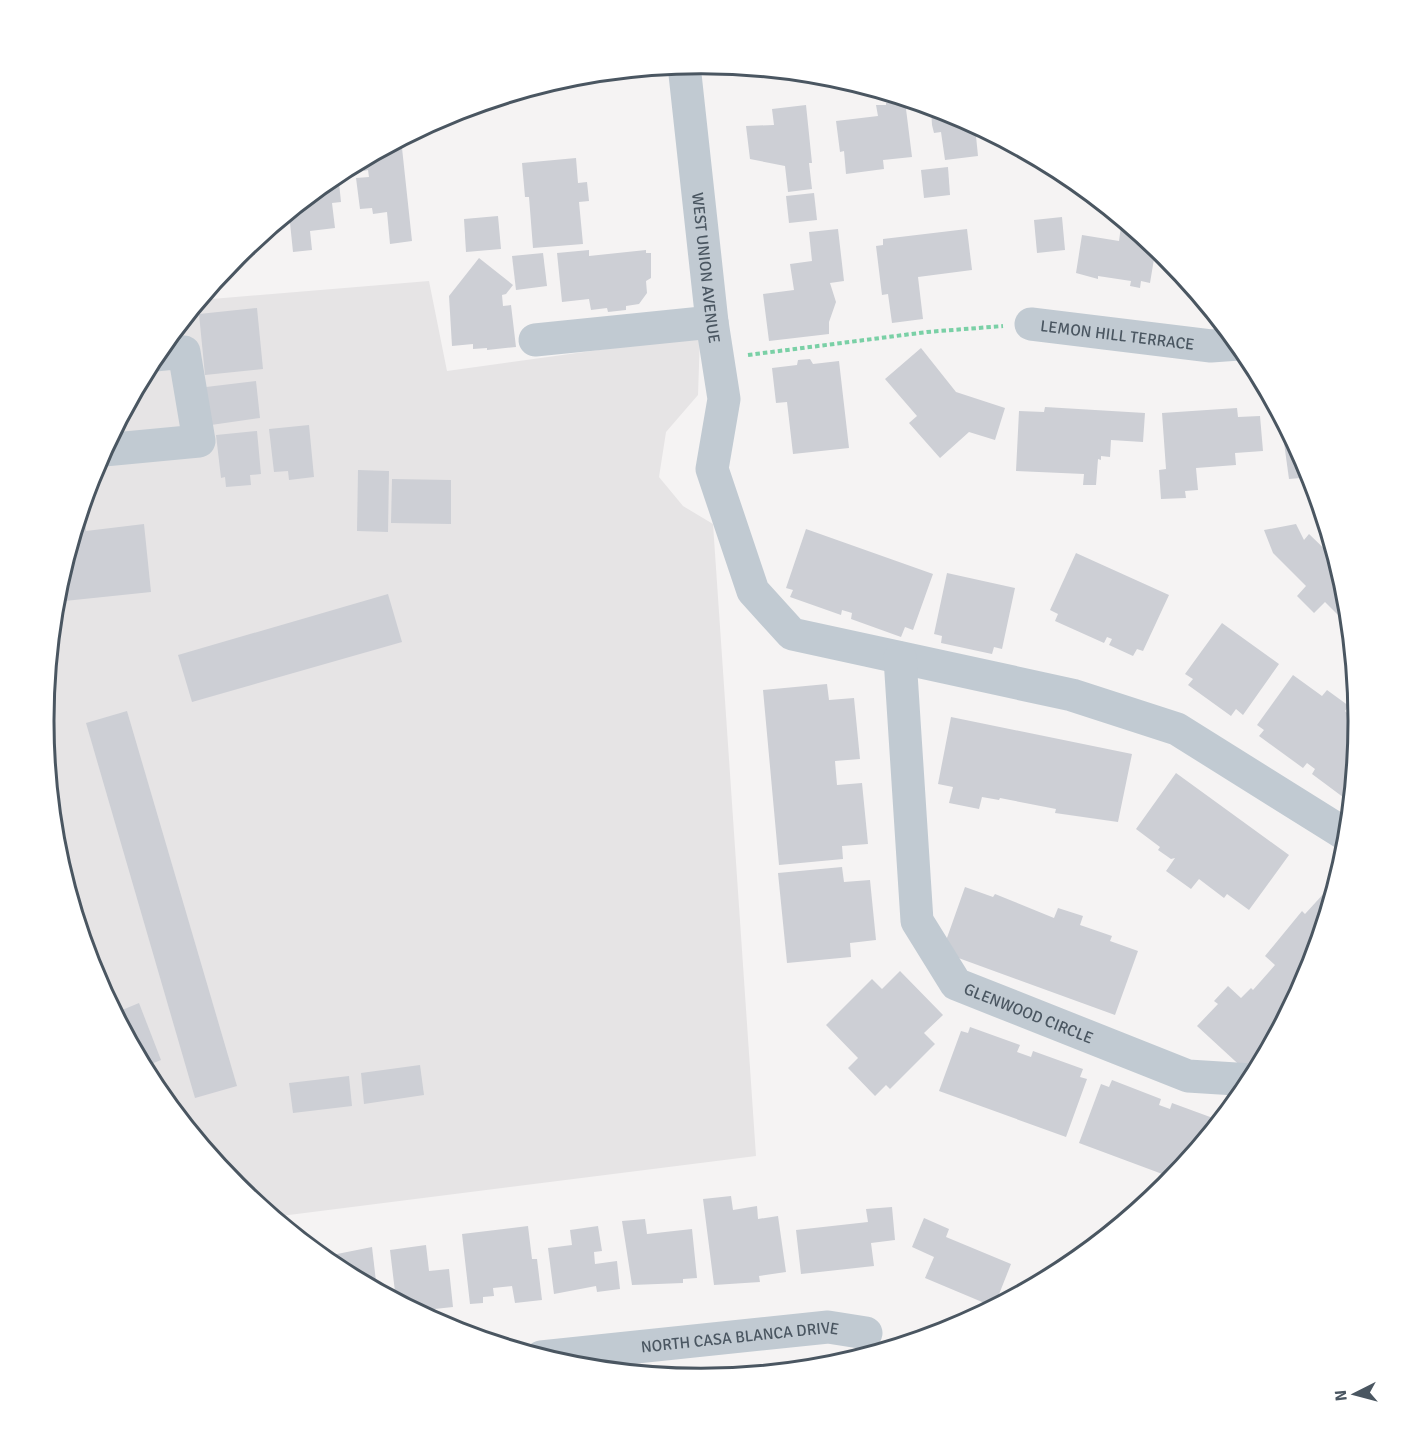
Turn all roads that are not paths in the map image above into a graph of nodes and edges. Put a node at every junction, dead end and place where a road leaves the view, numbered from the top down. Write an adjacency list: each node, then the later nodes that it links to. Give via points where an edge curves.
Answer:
1 (685, 74): 2 (street, WEST UNION AVENUE)
2 (712, 322): 4 (street); 8 (street, WEST UNION AVENUE, via 724,399 712,469 753,591 792,634)
3 (1031, 324): 5 (street, LEMON HILL TERRACE, via 1211,346)
4 (535, 340)
5 (1228, 345)
6 (168, 354): 7 (street, via 184,352 199,441)
7 (114, 449)
8 (900, 658): 9 (street, via 1072,695 1177,729); 10 (street, GLENWOOD CIRCLE, via 917,921 956,984 1188,1076)
9 (1339, 831)
10 (1241, 1079)
11 (866, 1333): 12 (street, NORTH CASA BLANCA DRIVE, via 828,1327)
12 (568, 1354)

